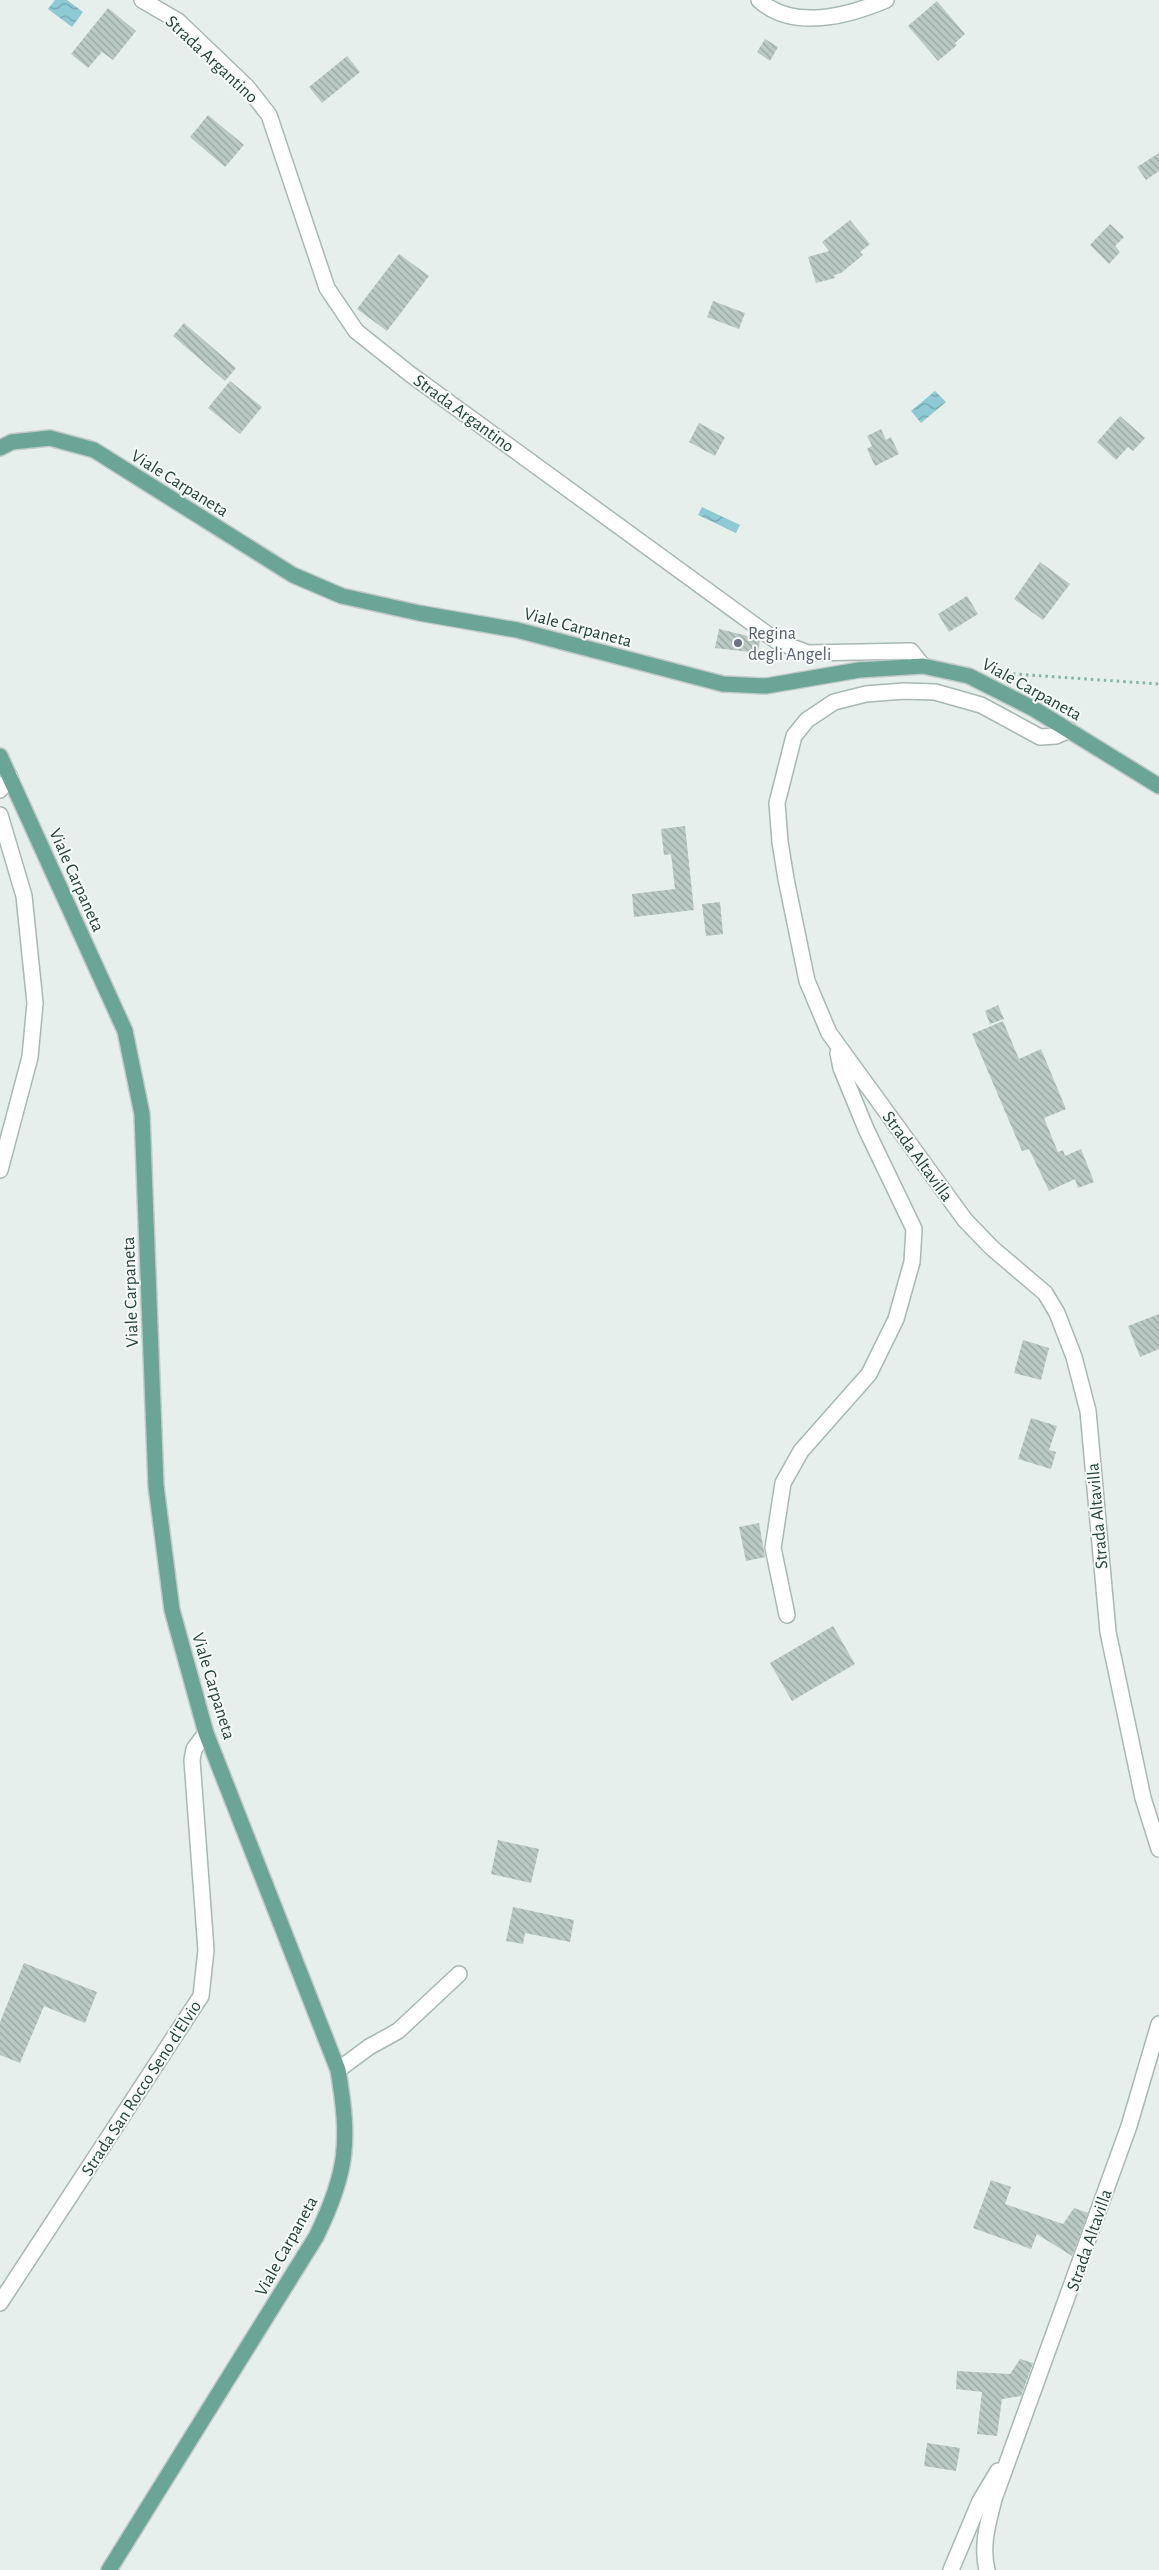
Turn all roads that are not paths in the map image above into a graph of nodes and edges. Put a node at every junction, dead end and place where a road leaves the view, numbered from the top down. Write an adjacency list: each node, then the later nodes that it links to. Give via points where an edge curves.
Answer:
1 (142, 0): 5 (street, Strada Argantino, via 178,21 247,87 269,115 327,288 356,331 410,374 778,642 808,653 911,651)
2 (759, 0): 3 (street, via 781,14 810,18 840,14)
3 (886, 0)
4 (0, 448): 5 (main road, Viale Carpaneta, via 12,442 50,438 94,450 293,576 342,596 517,630 723,684 766,686 859,670)
5 (923, 666): 6 (main road, Viale Carpaneta, via 968,676)
6 (1069, 730): 9 (main road, Viale Carpaneta); 12 (street, Strada Altavilla, via 1056,736 1040,737 981,705 935,692 904,691 866,694 834,702 807,720 794,736 777,803 780,842 807,981)
7 (0, 756): 8 (main road, Viale Carpaneta)
8 (10, 777): 10 (street); 15 (main road, Viale Carpaneta, via 126,1031 142,1114 156,1486 172,1610)
9 (1159, 786)
10 (0, 790)
11 (0, 814): 13 (street, via 24,896 35,1003 30,1057)
12 (836, 1043): 14 (street, via 841,1068 866,1129 914,1229 912,1262 896,1319 869,1374 801,1451 783,1483 773,1548); 16 (street, Strada Altavilla, via 965,1220 1045,1293 1057,1313 1071,1348 1088,1411 1108,1632 1143,1798)
13 (0, 1170)
14 (787, 1615)
15 (206, 1733): 19 (main road, Viale Carpaneta); 20 (street, Strada San Rocco Seno d'Elvio, via 194,1750 192,1760 206,1950 201,1996)
16 (1159, 1849)
17 (460, 1974): 19 (street, via 398,2031)
18 (1159, 2024): 21 (street, Strada Altavilla, via 1129,2126)
19 (338, 2070): 22 (main road, Viale Carpaneta, via 345,2114 344,2165 333,2202 316,2237 248,2349)
20 (0, 2303)
21 (1011, 2454): 23 (street, Strada Altavilla, via 980,2501); 24 (street, Strada Altavilla, via 988,2521 984,2557)
22 (108, 2570)
23 (951, 2570)
24 (987, 2570)

